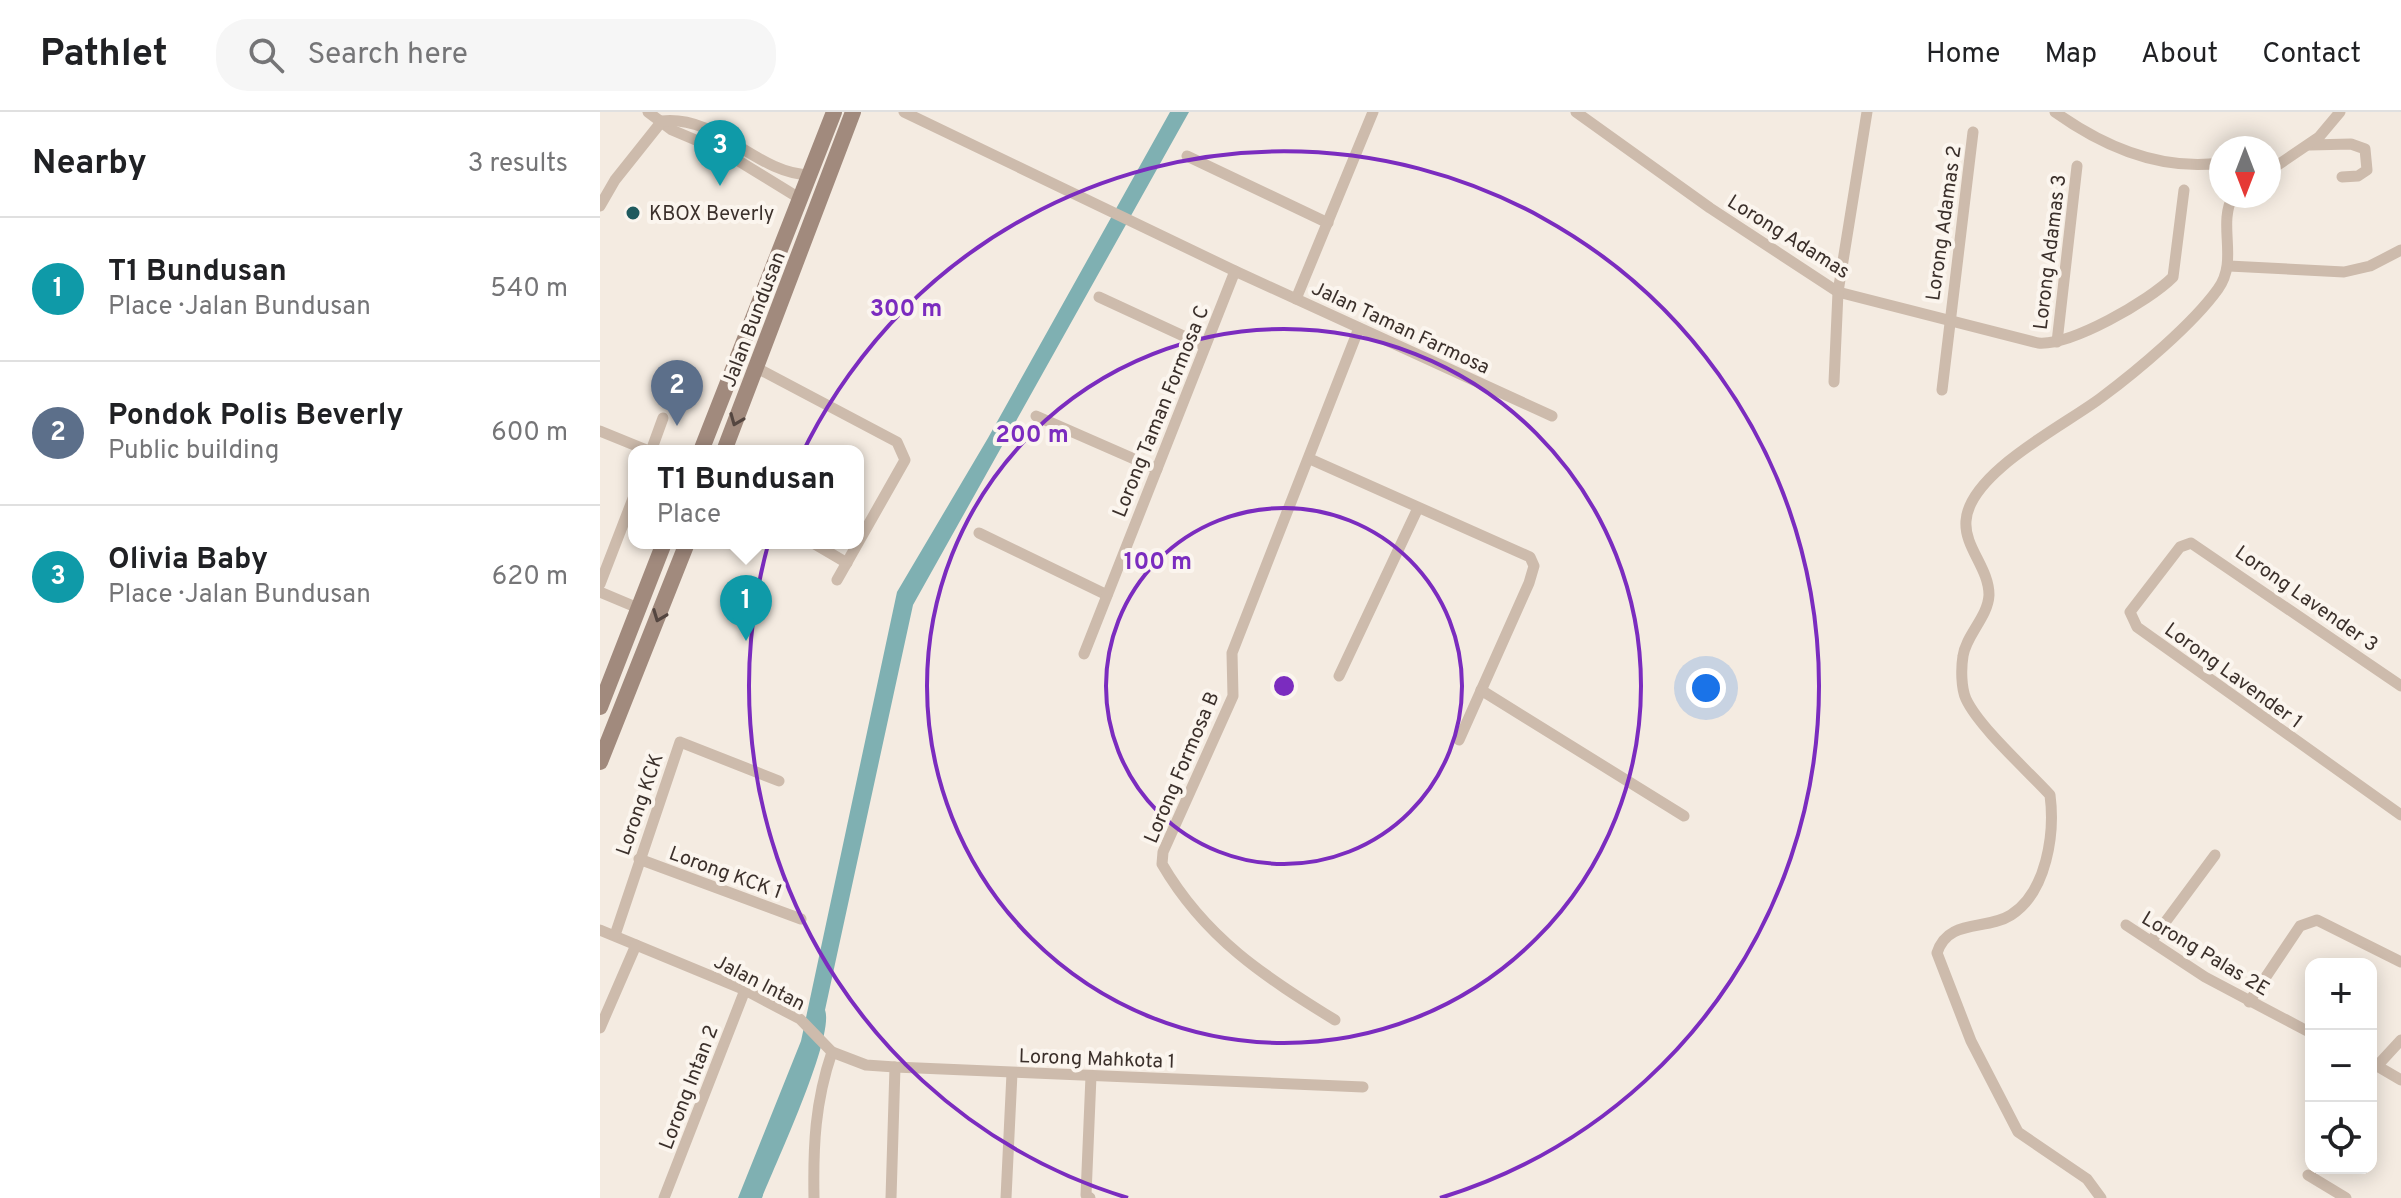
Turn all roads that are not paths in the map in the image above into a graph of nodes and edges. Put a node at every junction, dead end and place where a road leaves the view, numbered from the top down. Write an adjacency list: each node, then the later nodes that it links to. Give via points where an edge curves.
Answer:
1 (648, 112): 10 (street)
2 (834, 112): 19 (main road, Jalan Bundusan)
3 (904, 112): 28 (street, Jalan Taman Farmosa)
4 (1373, 112): 25 (street)
5 (1576, 112): 29 (street, Lorong Adamas)
6 (1867, 112): 29 (street)
7 (2055, 112): 16 (street, via 2085,133 2140,156 2183,166)
8 (2340, 112): 12 (street)
9 (851, 117): 22 (main road, via 814,188); 36 (main road, Jalan Bundusan)
10 (662, 121): 19 (street, via 711,131 784,173); 22 (street); 23 (street)
11 (1973, 132): 32 (street, Lorong Adamas 2)
12 (2310, 145): 15 (street); 20 (street, via 2365,149 2367,170)
13 (1187, 156): 25 (street)
14 (2281, 158): 15 (street)
15 (2290, 158): 17 (street)
16 (2209, 164)
17 (2281, 164)
18 (2077, 166): 34 (street, Lorong Adamas 3)
19 (810, 175): 22 (main road, Jalan Bundusan)
20 (2342, 177)
21 (2184, 190): 34 (street, via 2173,277 2078,335)
22 (799, 198): 45 (main road, Jalan Bundusan)
23 (600, 206)
24 (2227, 208): 27 (street)
25 (1328, 223): 31 (street)
26 (2401, 250): 27 (street, via 2344,272)
27 (2229, 266): 103 (street, via 2220,286 2190,320 2103,397 1999,470 1969,507 1965,521 1988,581 1989,599 1963,656 1965,698 2050,795 2050,855 2011,915 1959,928 1941,941 1937,953 1971,1041 2018,1132 2087,1179)
28 (1235, 271): 31 (street, Jalan Taman Farmosa); 35 (street, Lorong Taman Formosa C)
29 (1838, 292): 32 (street, Lorong Adamas); 37 (street)
30 (1099, 297): 35 (street)
31 (1296, 299): 33 (street, Jalan Taman Farmosa)
32 (1948, 318): 34 (street, Lorong Adamas, via 2038,343); 38 (street, Lorong Adamas 2)
33 (1359, 328): 40 (street, Jalan Taman Farmosa); 47 (street, Lorong Formosa B)
34 (2057, 342)
35 (1205, 346): 48 (street, Lorong Taman Formosa C)
36 (757, 368): 46 (main road, Jalan Bundusan, one-way to 46); 51 (street, via 897,442 905,460)
37 (1834, 382)
38 (1942, 390)
39 (1036, 416): 48 (street)
40 (1552, 416)
41 (663, 418): 44 (street)
42 (601, 434): 43 (street)
43 (633, 445)
44 (652, 445)
45 (703, 445)
46 (726, 445)
47 (1310, 459): 49 (street); 85 (street, Lorong Formosa B, via 1232,653 1233,696 1162,864 1249,966)
48 (1157, 469): 62 (street, Lorong Taman Formosa C)
49 (1418, 508): 65 (street); 67 (street, via 1530,557 1534,566)
50 (628, 512): 60 (street)
51 (864, 533)
52 (979, 533): 62 (street)
53 (2191, 543): 66 (street, Lorong Lavender 3); 72 (street, Lorong Lavender 1, via 2180,547 2130,612 2131,620)
54 (662, 549): 63 (main road)
55 (685, 549): 70 (main road, one-way to 70)
56 (823, 549): 58 (street)
57 (855, 549): 58 (street)
58 (847, 563): 59 (street)
59 (837, 580)
60 (600, 584)
61 (600, 592): 63 (street)
62 (1107, 595): 64 (street, Lorong Taman Formosa C)
63 (638, 608): 68 (main road)
64 (1084, 654)
65 (1339, 676)
66 (2401, 686)
67 (1481, 690): 69 (street); 73 (street)
68 (600, 707)
69 (1459, 740)
70 (600, 762)
71 (779, 781): 75 (street, Lorong KCK, via 680,742)
72 (2401, 815)
73 (1684, 816)
74 (2215, 855): 80 (street)
75 (639, 859): 76 (street, Lorong KCK 1); 79 (street, Lorong KCK)
76 (801, 919)
77 (2126, 925): 80 (street, Lorong Palas 2E)
78 (600, 930): 79 (street, Jalan Intan)
79 (615, 935): 81 (street, Jalan Intan)
80 (2152, 940): 84 (street, Lorong Palas 2E)
81 (636, 945): 83 (street, Jalan Intan); 86 (street)
82 (2401, 962): 84 (street, via 2317,920 2308,921)
83 (745, 990): 89 (street, Jalan Intan, via 800,1019); 98 (street, Lorong Intan 2)
84 (2249, 1002): 87 (street, Lorong Palas 2E)
85 (1335, 1020)
86 (600, 1028)
87 (2305, 1030)
88 (2401, 1040): 90 (street)
89 (828, 1048): 92 (street, Lorong Mahkota 1, via 857,1063); 99 (street, via 812,1134)
90 (2377, 1061)
91 (2377, 1066): 95 (street)
92 (895, 1067): 93 (street, Lorong Mahkota 1); 100 (street)
93 (1012, 1073): 94 (street, Lorong Mahkota 1); 101 (street)
94 (1091, 1076): 96 (street, Lorong Mahkota 1); 102 (street, via 1086,1195)
95 (2401, 1080)
96 (1363, 1087)
97 (2308, 1175): 104 (street)
98 (664, 1198)
99 (814, 1198)
100 (891, 1198)
101 (1006, 1198)
102 (1090, 1198)
103 (2101, 1198)
104 (2346, 1198)

